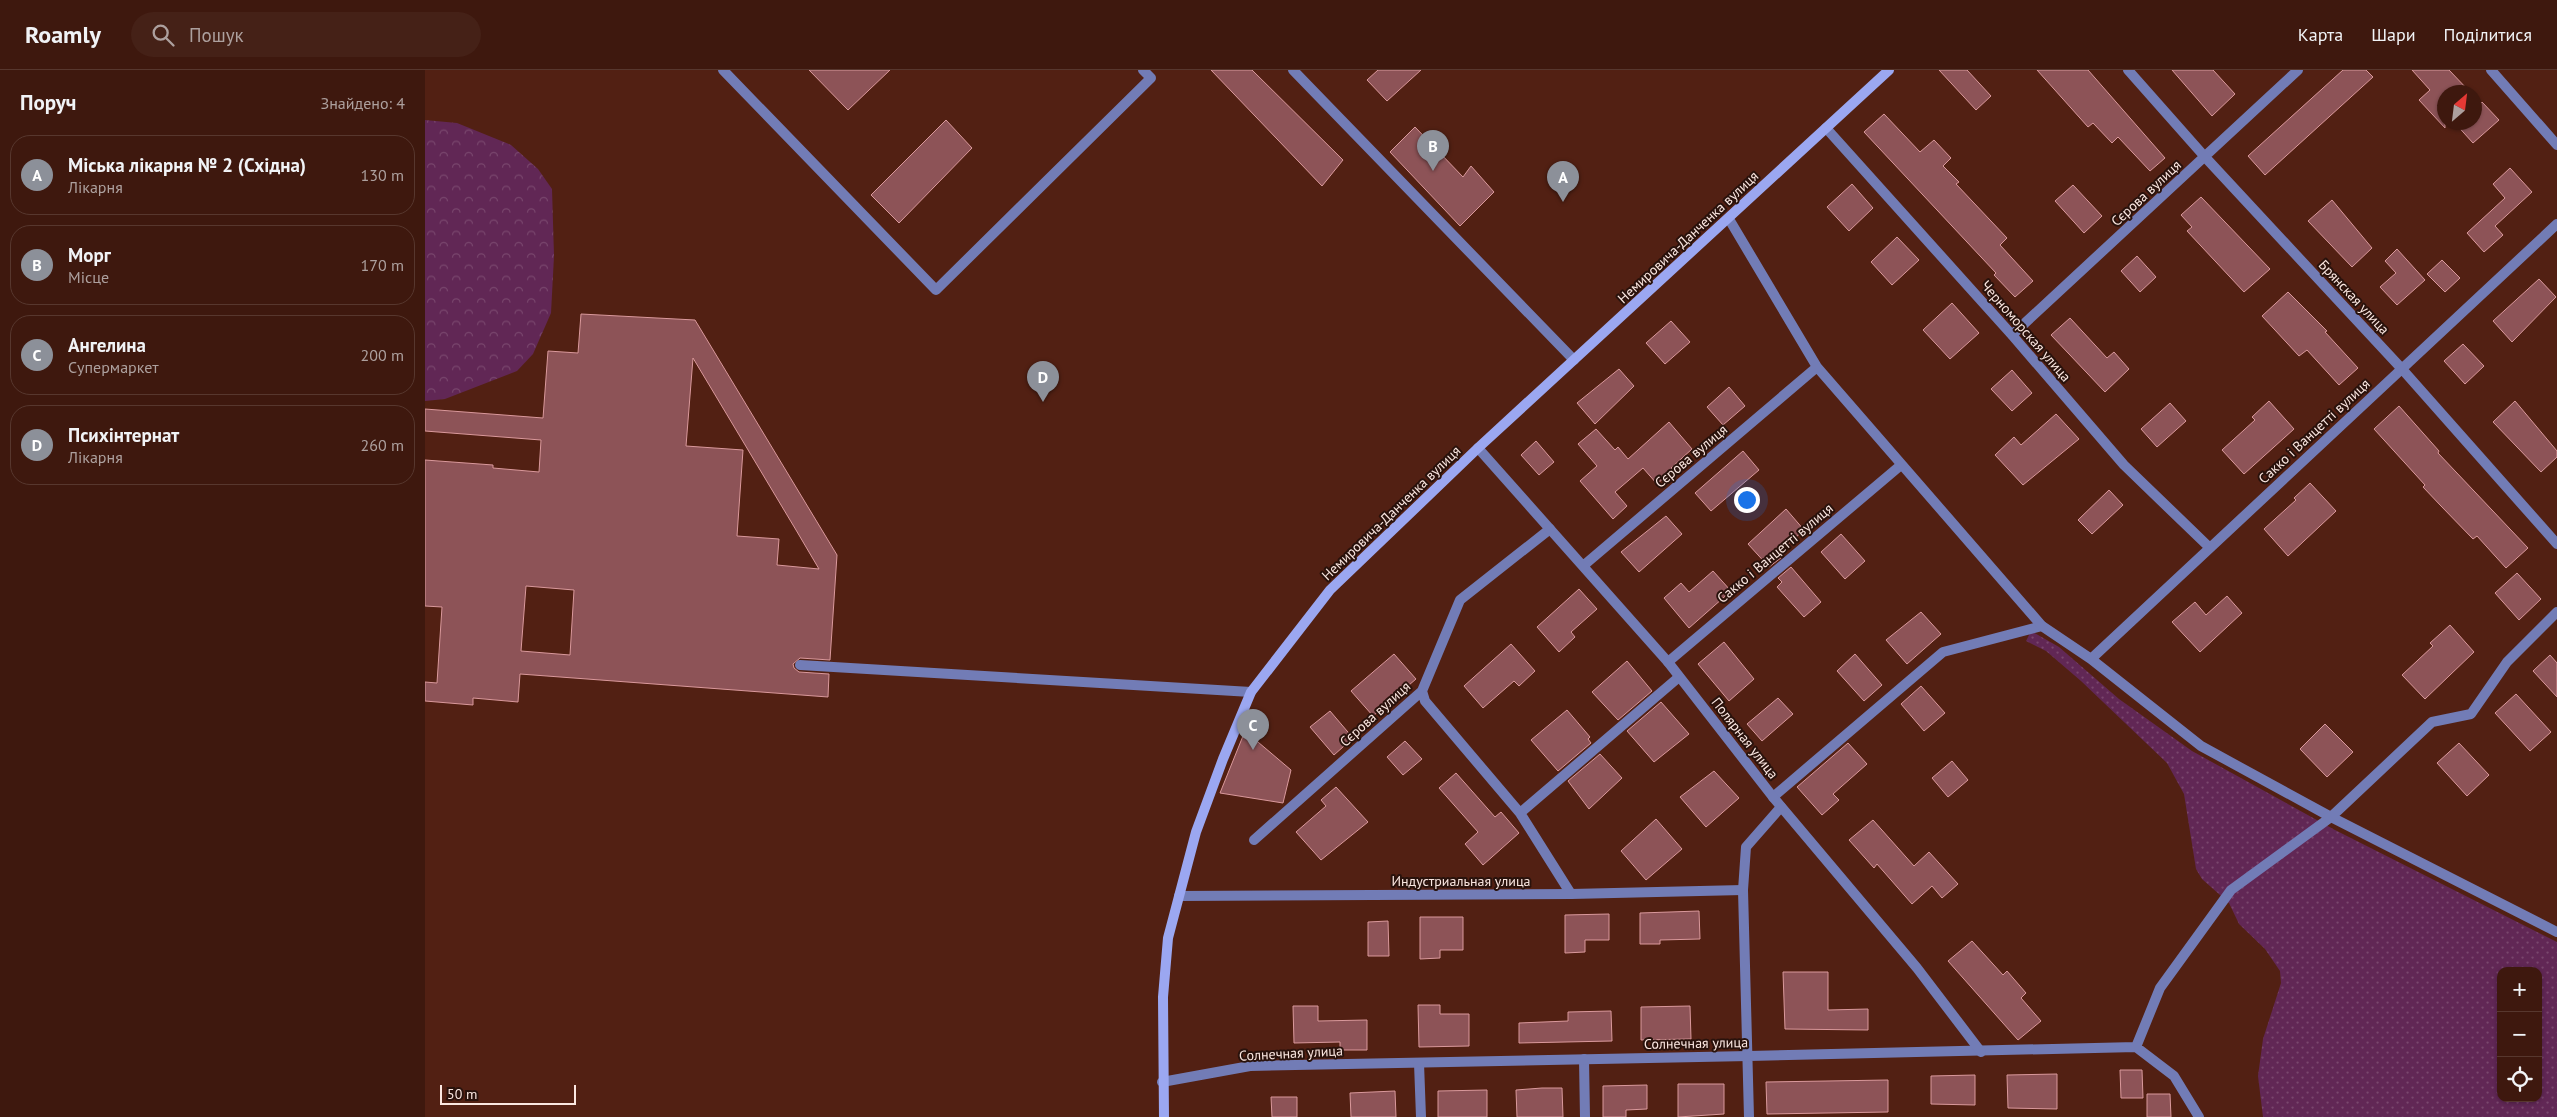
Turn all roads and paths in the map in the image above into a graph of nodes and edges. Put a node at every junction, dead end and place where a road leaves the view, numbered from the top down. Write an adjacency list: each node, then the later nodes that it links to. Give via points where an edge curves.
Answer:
1 (723, 70): 2 (street, via 936,290 1151,78)
2 (1143, 70)
3 (1293, 70): 14 (street)
4 (1889, 70): 8 (street, Немировича-Данченка вулиця)
5 (2128, 70): 10 (street, Брянская улица)
6 (2298, 70): 10 (street, Сєрова вулиця)
7 (2491, 70): 9 (street)
8 (1826, 128): 11 (street, Немировича-Данченка вулиця); 13 (street, Черноморская улица)
9 (2557, 145)
10 (2205, 157): 13 (street, Сєрова вулиця); 16 (street, Брянская улица)
11 (1729, 219): 14 (street, Немировича-Данченка вулиця); 15 (street)
12 (2557, 224): 16 (street, Сакко і Ванцетті вулиця)
13 (2012, 335): 21 (street, Черноморская улица, via 2124,465)
14 (1574, 360): 17 (street, Немировича-Данченка вулиця)
15 (1817, 367): 18 (street); 22 (street, Сєрова вулиця)
16 (2401, 369): 20 (street, Брянская улица); 21 (street, Сакко і Ванцетті вулиця)
17 (1479, 448): 19 (street, Полярная улица); 30 (street, Немировича-Данченка вулиця, via 1330,590)
18 (1901, 465): 24 (street); 26 (street, Сакко і Ванцетті вулиця)
19 (1550, 529): 22 (street, Полярная улица); 29 (street, Сєрова вулиця, via 1460,600)
20 (2557, 544)
21 (2210, 548): 25 (street, Сакко і Ванцетті вулиця)
22 (1583, 566): 26 (street, Полярная улица)
23 (2557, 612): 34 (street, via 2507,662 2471,714 2431,722)
24 (2042, 626): 25 (street); 31 (street, via 1943,652)
25 (2091, 659): 34 (street, via 2201,746)
26 (1668, 662): 28 (street, Полярная улица)
27 (800, 666): 30 (street)
28 (1679, 677): 31 (street, Полярная улица); 33 (street)
29 (1422, 691): 33 (street, via 1425,701); 35 (street, Сєрова вулиця)
30 (1251, 692): 38 (street, Немировича-Данченка вулиця, via 1196,832)
31 (1773, 797): 32 (street, Полярная улица)
32 (1781, 807): 36 (street, via 1746,847); 41 (street, Полярная улица, via 1917,968)
33 (1520, 813): 37 (street)
34 (2331, 817): 39 (street); 40 (street, via 2231,890 2160,988)
35 (1253, 840)
36 (1743, 890): 37 (street, Индустриальная улица); 42 (street)
37 (1571, 894): 38 (street, Индустриальная улица)
38 (1179, 896): 45 (street, Немировича-Данченка вулиця, via 1168,938 1163,997)
39 (2557, 932)
40 (2136, 1047): 41 (street, Солнечная улица); 50 (street, via 2174,1076)
41 (1981, 1052): 42 (street, Солнечная улица)
42 (1749, 1056): 43 (street, Солнечная улица); 49 (street)
43 (1584, 1059): 44 (street, Солнечная улица); 48 (street)
44 (1419, 1063): 45 (street, Солнечная улица, via 1250,1066); 47 (street)
45 (1162, 1082): 46 (street, Немировича-Данченка вулиця)
46 (1164, 1117)
47 (1421, 1117)
48 (1585, 1117)
49 (1749, 1117)
50 (2199, 1117)

